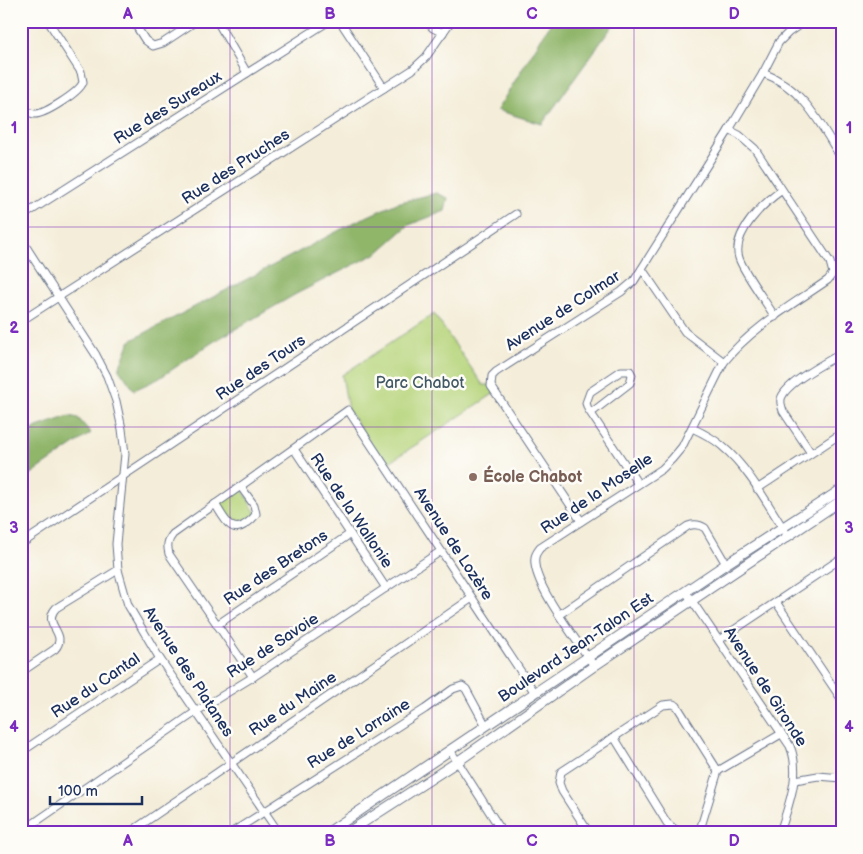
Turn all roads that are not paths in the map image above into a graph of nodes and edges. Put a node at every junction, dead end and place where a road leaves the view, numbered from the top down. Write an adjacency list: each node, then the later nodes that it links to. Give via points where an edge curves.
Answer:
1 (48, 21): 14 (street, via 82,72 83,82 78,91 43,112 32,114)
2 (133, 21): 3 (street, via 153,46)
3 (196, 21)
4 (217, 21): 11 (street)
5 (329, 21): 11 (street, Rue des Sureaux)
6 (340, 21): 13 (street)
7 (426, 21): 10 (street)
8 (451, 21): 10 (street, Rue des Pruches)
9 (805, 21): 12 (street, Avenue de Colmar, via 779,42)
10 (443, 33): 13 (street, Rue des Pruches, via 426,57)
11 (247, 73): 19 (street, Rue des Sureaux)
12 (764, 73): 15 (street, Avenue de Colmar); 16 (street, via 776,77 808,105)
13 (384, 88): 22 (street, Rue des Pruches)
14 (21, 104)
15 (729, 130): 17 (street, Rue de la Moselle, via 755,149); 21 (street, Avenue de Colmar)
16 (842, 159)
17 (782, 190): 23 (street, via 757,212 746,227 738,249 741,263); 23 (street, Rue de la Moselle, via 830,262 833,273)
18 (516, 214): 32 (street, Rue des Tours)
19 (21, 217)
20 (21, 239): 22 (street, Avenue des Platanes)
21 (642, 268): 26 (street, via 685,332); 39 (street, Avenue de Colmar, via 634,281 621,292 496,372 490,381)
22 (60, 296): 24 (street, Rue des Pruches); 32 (street, Avenue des Platanes, via 96,355 116,400 125,454)
23 (776, 317): 26 (street, Rue de la Moselle, via 745,339)
24 (21, 321)
25 (842, 353): 31 (street, via 790,386 782,399 784,411)
26 (724, 362): 28 (street, Rue de la Moselle)
27 (591, 413): 27 (street, via 586,403 590,392 621,371 630,371 630,382); 33 (street)
28 (692, 428): 33 (street, Rue de la Moselle, via 672,459); 35 (street, via 727,450)
29 (842, 433): 31 (street)
30 (294, 450): 34 (street); 41 (street, Rue de la Wallonie); 43 (street, Avenue de Lozère, via 348,410)
31 (811, 453): 35 (street)
32 (124, 477): 42 (street, Rue des Tours); 46 (street, Avenue des Platanes, via 118,508)
33 (638, 484): 39 (street, Rue de la Moselle)
34 (241, 486): 38 (street); 38 (street, via 256,514 241,528 230,526)
35 (757, 489): 40 (street)
36 (842, 489): 40 (street, Boulevard Jean-Talon Est)
37 (842, 500): 40 (street, Boulevard Jean-Talon Est)
38 (215, 504): 53 (street, via 173,534 168,548)
39 (581, 521): 52 (street, Rue de la Moselle, via 540,548 535,557 539,580)
40 (786, 532): 45 (street, Boulevard Jean-Talon Est); 50 (street, Boulevard Jean-Talon Est)
41 (350, 534): 47 (street, Rue de la Wallonie); 53 (street, Rue des Bretons)
42 (21, 544)
43 (441, 551): 47 (street, Rue de Savoie); 49 (street, Avenue de Lozère)
44 (842, 558): 51 (street)
45 (726, 564): 48 (street, Boulevard Jean-Talon Est); 52 (street, via 705,528 692,525)
46 (118, 570): 56 (street, Avenue des Platanes, via 128,605); 58 (street, via 56,608 51,620 59,645)
47 (386, 588): 59 (street, Rue de Savoie)
48 (686, 592): 50 (street, Avenue de Gironde); 55 (street, Boulevard Jean-Talon Est)
49 (472, 598): 60 (street, Avenue de Lozère); 68 (street, Rue du Maine)
50 (692, 600): 54 (street, Avenue de Gironde); 57 (street, Boulevard Jean-Talon Est)
51 (776, 602): 54 (street); 61 (street)
52 (560, 614): 55 (street, Rue de la Moselle)
53 (218, 625): 59 (street)
54 (719, 640): 64 (street, Avenue de Gironde)
55 (589, 658): 57 (street, Rue de la Moselle); 60 (street, Boulevard Jean-Talon Est)
56 (160, 659): 62 (street, Avenue des Platanes); 67 (street, Rue du Cantal)
57 (594, 666): 69 (street, Boulevard Jean-Talon Est)
58 (21, 672)
59 (253, 677): 62 (street, Rue de Savoie)
60 (535, 693): 63 (street, Boulevard Jean-Talon Est)
61 (842, 700)
62 (197, 711): 68 (street, Avenue des Platanes); 74 (street, Rue de Savoie)
63 (486, 726): 66 (street, Boulevard Jean-Talon Est); 73 (street, Rue de Lorraine, via 466,689 462,686 452,688 425,709)
64 (781, 734): 70 (street); 72 (street, Avenue de Gironde, via 794,756)
65 (614, 737): 70 (street, via 663,705 673,704 681,711); 81 (street, via 561,772 559,777 562,791); 82 (street, via 667,823)
66 (450, 750): 69 (street); 78 (street, Boulevard Jean-Talon Est)
67 (21, 752)
68 (232, 762): 73 (street, Avenue des Platanes); 75 (street, Rue du Maine)
69 (457, 762): 79 (street, Boulevard Jean-Talon Est); 80 (street)
70 (718, 771): 83 (street)
71 (842, 778): 72 (street, via 818,776)
72 (795, 780): 84 (street, Avenue de Gironde)
73 (264, 811): 76 (street, Rue de Lorraine); 77 (street, Avenue des Platanes)
74 (21, 832)
75 (129, 833)
76 (231, 833)
77 (278, 833)
78 (327, 833)
79 (347, 833)
80 (503, 833)
81 (589, 833)
82 (679, 833)
83 (698, 833)
84 (780, 833)

